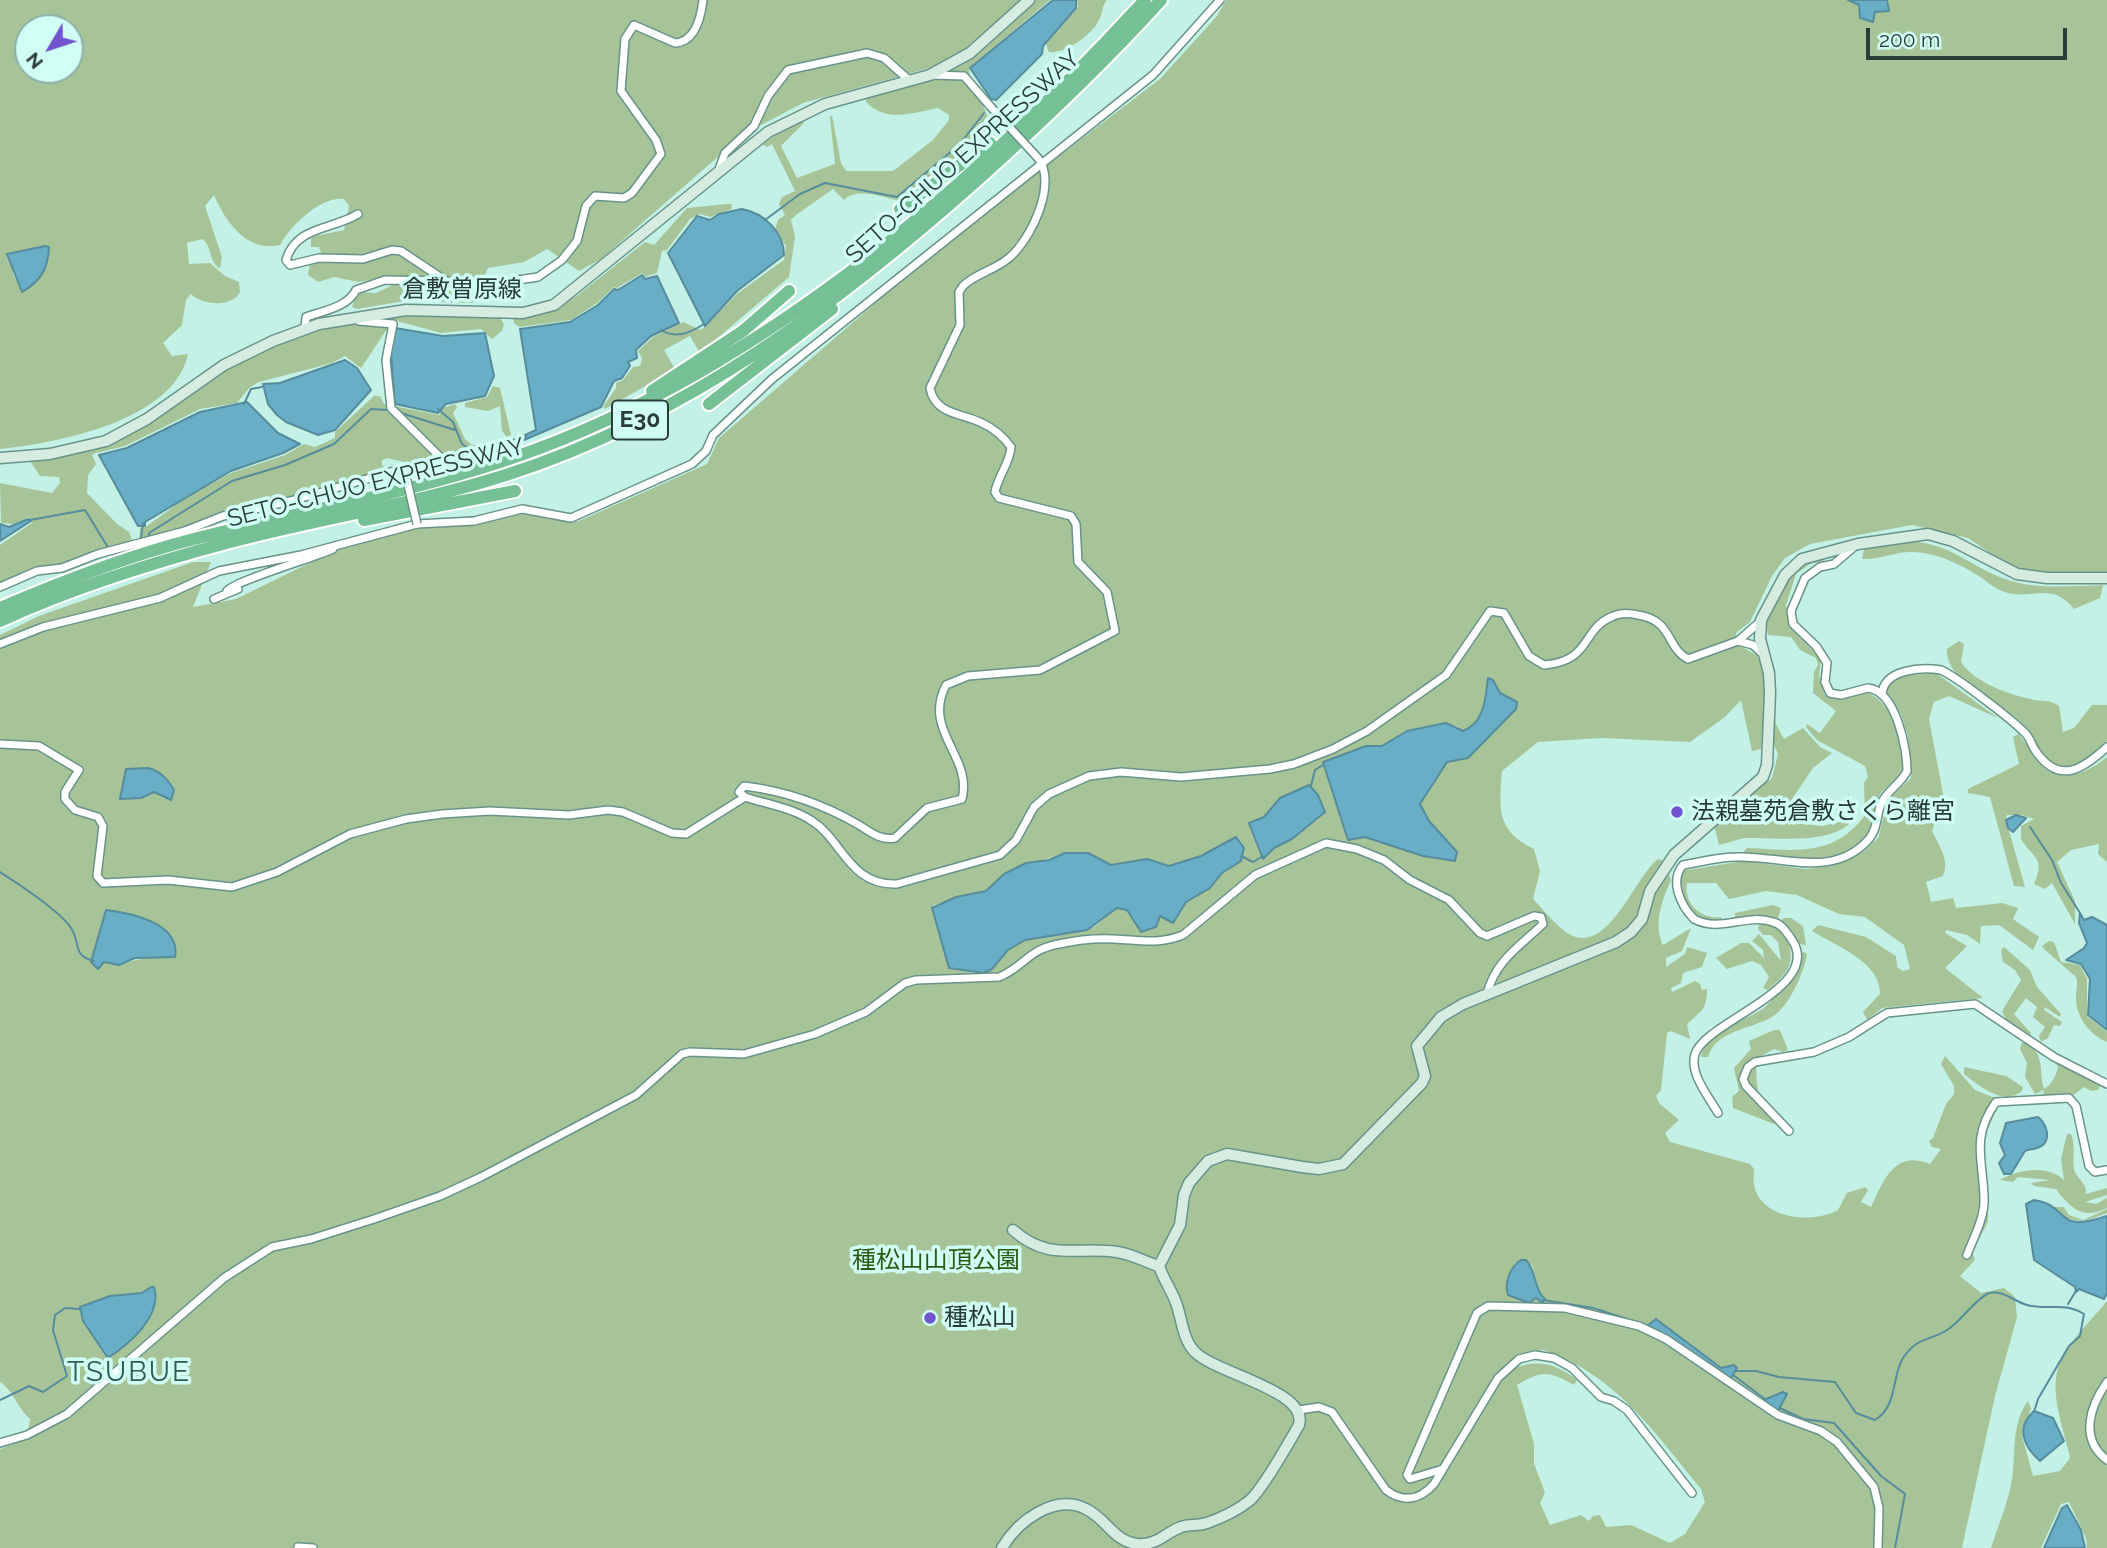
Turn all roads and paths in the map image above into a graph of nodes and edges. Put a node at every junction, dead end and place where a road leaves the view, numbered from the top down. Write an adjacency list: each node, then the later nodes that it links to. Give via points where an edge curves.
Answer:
1 (703, 0): 14 (street, via 692,34 682,43 634,25 625,39 623,97 656,140 661,154 632,193 624,198 595,196 588,201 576,241 562,260 538,277)
2 (1029, 0): 6 (street, 倉敷曽原線, via 970,53)
3 (1145, 0): 8 (highway, SETO-CHUO EXPRESSWAY / E30)
4 (1161, 0): 13 (highway, SETO-CHUO EXPRESSWAY / E30, via 1059,105)
5 (1220, 0): 9 (street, via 1153,75)
6 (930, 75): 7 (street, 倉敷曽原線); 9 (street, bridge, via 964,76)
7 (909, 80): 10 (street, 倉敷曽原線, via 786,121); 10 (street, via 884,58 867,53 788,70 768,96 754,126 725,153)
8 (1034, 114): 11 (highway); 19 (highway, SETO-CHUO EXPRESSWAY / E30, via 902,230 774,326 690,379)
9 (1040, 160): 24 (street, via 772,379 713,435 706,451 692,464 571,518 523,509 474,521); 41 (street, via 1046,192 1037,215 1008,260 959,292 960,325 930,388 941,407 991,427 1011,447 995,492 999,499 1071,516 1076,524 1078,562 1107,592 1115,631 1040,670 968,676 946,685 939,713 965,778 962,799 927,808 895,838 882,838 842,815 787,794 744,786 739,792)
10 (718, 172): 16 (street, 倉敷曽原線, via 554,305 523,313 421,309)
11 (900, 209)
12 (358, 214): 14 (street, via 306,233 291,247 286,260 299,265 319,258 363,259 401,251)
13 (902, 245): 18 (highway, via 831,311); 23 (highway, SETO-CHUO EXPRESSWAY / E30, via 752,356 689,396 625,428 506,475)
14 (447, 282): 17 (street, via 385,279 356,290 342,304 306,317)
15 (789, 291): 19 (highway, via 743,331)
16 (347, 317): 17 (street, 倉敷曽原線); 21 (street, via 393,324 386,360 391,408 440,454 445,466)
17 (305, 328): 20 (street, 倉敷曽原線, via 224,365 148,419 106,441 50,454)
18 (709, 404)
19 (599, 425): 32 (highway, SETO-CHUO EXPRESSWAY / E30, via 454,476 148,552)
20 (0, 458)
21 (405, 470): 24 (street, bridge); 28 (street, via 223,516 62,568 37,571)
22 (515, 491): 23 (highway, via 361,520)
23 (327, 521): 34 (highway, SETO-CHUO EXPRESSWAY / E30, via 140,567)
24 (417, 524): 25 (street)
25 (341, 542): 30 (street, via 337,548 237,583); 36 (street, via 219,571 160,598 43,627)
26 (1858, 544): 27 (street, via 1928,534 1953,541 2017,573); 33 (street, via 1802,559 1785,575); 38 (street, via 1834,564 1805,578 1791,611 1793,624 1827,663 1825,682 1830,693 1868,688)
27 (2107, 578)
28 (0, 587)
29 (238, 589): 30 (street)
30 (228, 591): 31 (street)
31 (214, 598)
32 (0, 608)
33 (1761, 620): 35 (street); 37 (street)
34 (0, 621)
35 (1738, 641): 37 (street, via 1753,645); 41 (street, via 1688,659 1660,623 1644,615 1619,615 1604,622 1576,655 1544,665 1529,656 1504,613 1490,611 1446,675 1367,731 1333,749 1270,769 1190,776 1121,772 1089,776 1049,794 1034,807 1016,840 1000,855 906,883 882,883 863,874 814,821)
36 (0, 644)
37 (1764, 655): 42 (street, via 1770,692 1763,777)
38 (1882, 696): 40 (street, via 1884,683 1893,675 1941,670 2025,732 2054,769 2078,769); 43 (street, via 1899,723 1907,771 1881,804 1878,822 1858,850 1805,865 1737,857)
39 (0, 744): 41 (street, via 39,747 79,771 65,799 75,810 98,817 103,826 97,876 103,883 113,884 168,880 232,887 277,872 350,834 443,814 490,811 569,816 608,810 686,834)
40 (2107, 747)
41 (744, 797)
42 (1674, 855): 43 (street); 44 (street, via 1631,932)
43 (1683, 865): 46 (street, via 1676,880 1686,911 1694,919 1716,926 1773,922 1785,929 1796,947 1796,960 1786,979 1765,1000 1703,1042 1695,1055 1695,1071)
44 (1487, 994): 51 (street, via 1454,1009 1430,1027 1417,1046 1422,1083 1350,1160 1319,1168 1234,1155 1208,1161 1189,1183 1180,1225); 54 (street, via 1505,958 1543,924 1541,917 1488,936 1449,900 1371,854 1338,844 1311,847 1255,875 1183,935 1169,941 1142,944 1090,939 1056,944 1032,952 999,977 905,983 866,1012 815,1034 744,1054 682,1054 636,1095 481,1177 374,1219 272,1247 224,1278 66,1414 27,1436)
45 (2107, 1084): 47 (street, via 2054,1057 1975,1004 1899,1010 1814,1052 1748,1067 1745,1086)
46 (1718, 1112)
47 (1789, 1131)
48 (2107, 1170): 50 (street, via 2095,1172 2089,1166 2076,1106 2068,1098 1996,1102 1979,1152 1984,1206)
49 (1013, 1230): 51 (street, via 1032,1244 1059,1253 1120,1252)
50 (1967, 1255)
51 (1159, 1266): 53 (street, via 1196,1354)
52 (2107, 1382): 55 (street, via 2095,1398 2090,1418 2095,1449)
53 (1299, 1410): 56 (street, via 1319,1407 1332,1412 1394,1495 1419,1497); 60 (street, via 1299,1426 1256,1494 1221,1517 1181,1527 1140,1545 1120,1540 1086,1509 1056,1505 1021,1525)
54 (0, 1443)
55 (2107, 1460)
56 (1443, 1469): 57 (street, via 1498,1378 1519,1359 1535,1355 1572,1368 1601,1397 1627,1410); 61 (street, via 1410,1479 1407,1475 1477,1313 1488,1306 1565,1308 1602,1315 1657,1335 1778,1415 1829,1435 1874,1487 1879,1508)
57 (1692, 1493)
58 (298, 1547): 59 (street)
59 (313, 1548)
60 (1002, 1548)
61 (1878, 1548)

